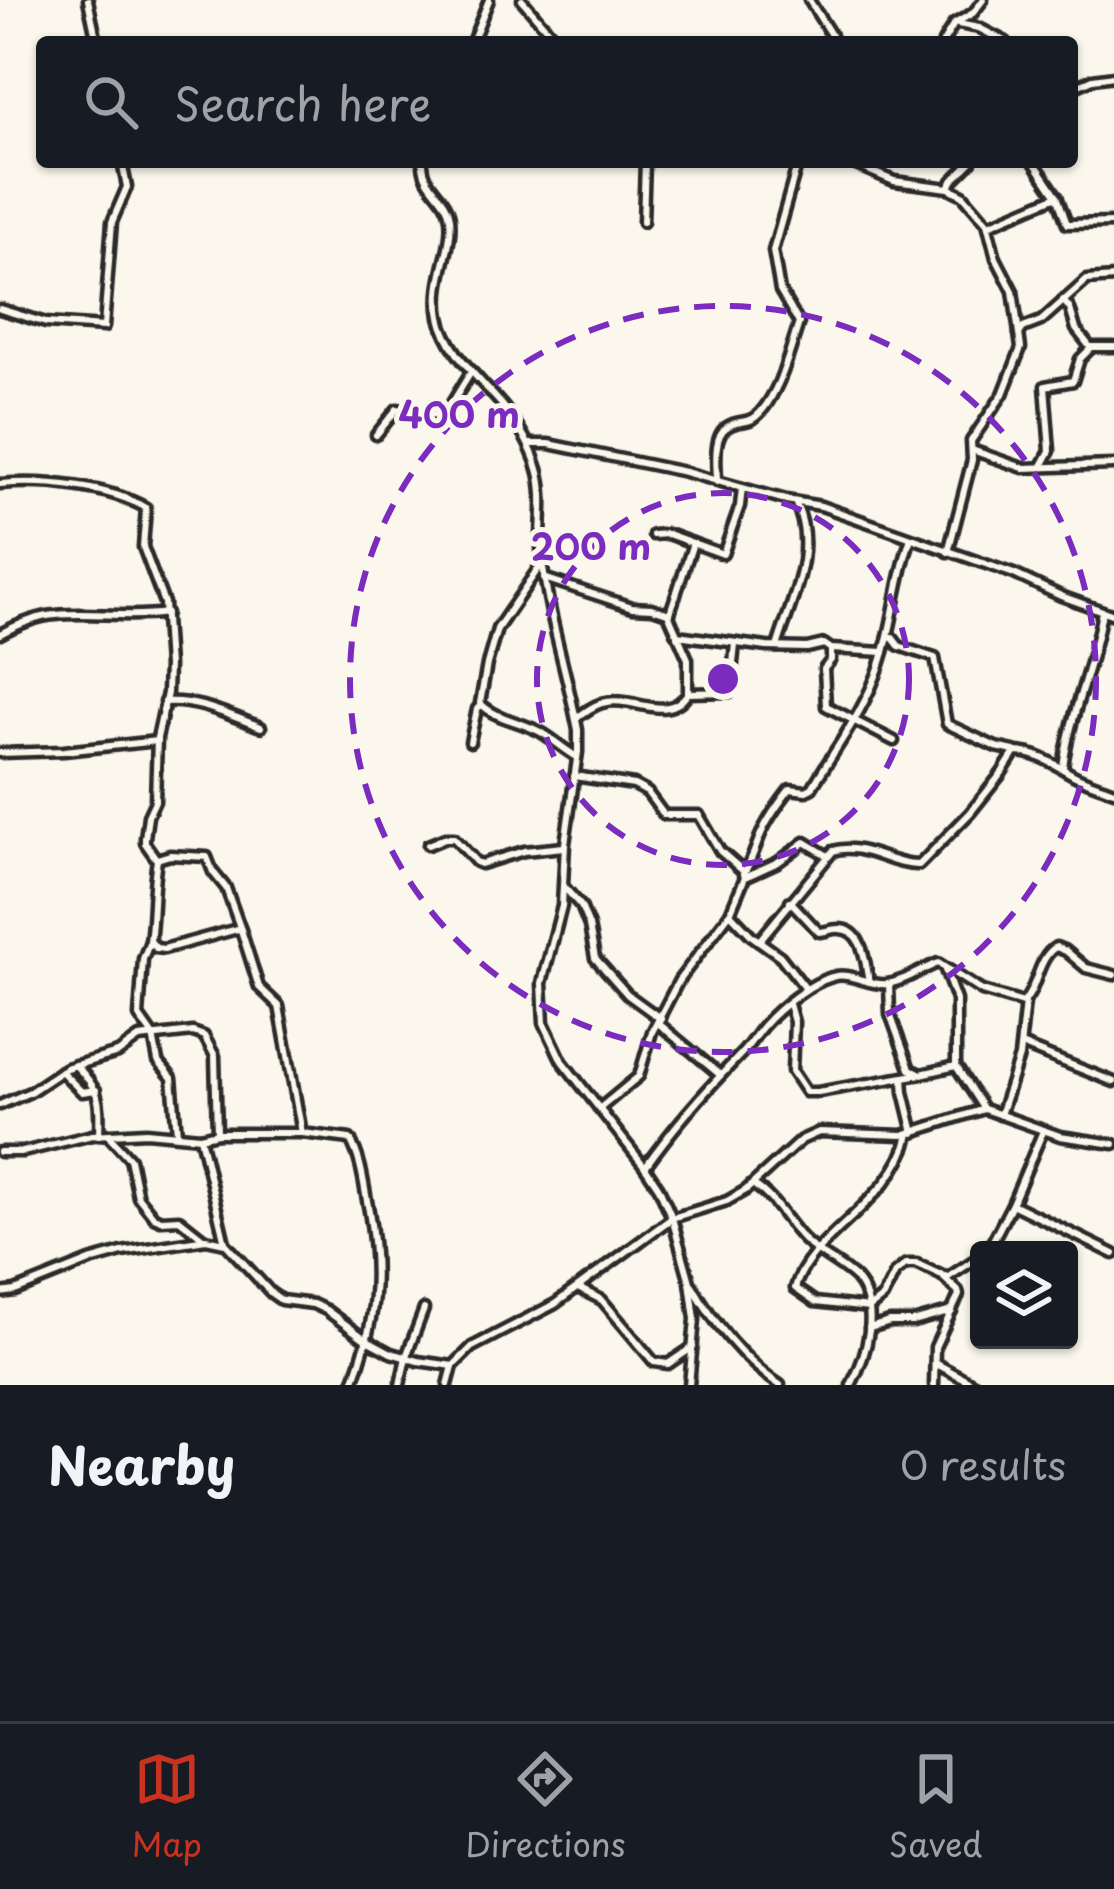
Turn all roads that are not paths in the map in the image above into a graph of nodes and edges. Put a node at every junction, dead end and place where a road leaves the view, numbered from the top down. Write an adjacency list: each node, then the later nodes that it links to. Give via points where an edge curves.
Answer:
1 (88, 0): 7 (street)
2 (489, 0): 8 (street)
3 (522, 0): 9 (street)
4 (808, 0): 10 (street)
5 (983, 0): 6 (street)
6 (954, 24): 11 (street); 12 (street)
7 (96, 36)
8 (474, 36)
9 (553, 36)
10 (831, 36)
11 (947, 36)
12 (999, 36)
13 (1114, 76): 14 (street)
14 (1078, 85)
15 (123, 168): 29 (street, via 127,187 112,222 104,327)
16 (424, 168): 33 (street, via 450,218 440,319)
17 (645, 168): 24 (street)
18 (795, 168): 39 (street, via 772,251 799,323 768,402 753,421 722,431)
19 (863, 168): 22 (street)
20 (965, 168): 22 (street)
21 (1038, 168): 23 (street)
22 (949, 188): 26 (street)
23 (1057, 196): 25 (street, via 1067,224); 26 (street)
24 (643, 222)
25 (1114, 223)
26 (987, 226): 30 (street)
27 (1114, 278): 28 (street, via 1087,280)
28 (1063, 300): 30 (street); 31 (street)
29 (0, 309)
30 (1019, 334): 36 (street, via 1014,370)
31 (1091, 347): 32 (street); 38 (street, via 1073,381 1045,386 1050,451)
32 (1114, 347)
33 (471, 372): 34 (street, via 444,416 397,409); 35 (street)
34 (376, 435)
35 (529, 444): 39 (street); 47 (street, via 542,487)
36 (972, 450): 38 (street, via 1019,467); 46 (street)
37 (1114, 465): 38 (street)
38 (1042, 466)
39 (717, 482): 41 (street)
40 (0, 484): 50 (street, via 73,487 145,506 144,549)
41 (742, 488): 42 (street); 45 (street, via 724,553)
42 (795, 502): 44 (street); 57 (street, via 806,547)
43 (652, 536): 45 (street)
44 (911, 538): 46 (street); 53 (street)
45 (693, 543): 51 (street)
46 (948, 552): 49 (street)
47 (542, 563): 48 (street); 62 (street, via 497,628)
48 (544, 578): 51 (street); 63 (street)
49 (1102, 611): 52 (street); 72 (street)
50 (166, 613): 54 (street, via 55,614); 61 (street)
51 (670, 614): 55 (street)
52 (1114, 615)
53 (890, 633): 59 (street); 69 (street, via 899,646 935,658 946,724)
54 (0, 634)
55 (676, 635): 56 (street); 60 (street, via 689,663)
56 (735, 644): 57 (street); 60 (street, via 731,692)
57 (778, 647): 58 (street)
58 (831, 649): 59 (street); 64 (street, via 824,699)
59 (884, 652): 64 (street)
60 (688, 693): 63 (street, via 674,708 604,702)
61 (164, 702): 65 (street); 66 (street)
62 (481, 705): 68 (street); 71 (street)
63 (575, 719): 71 (street)
64 (855, 719): 67 (street); 79 (street, via 812,788 789,790 780,801)
65 (261, 727)
66 (157, 741): 70 (street); 78 (street, via 145,843)
67 (894, 741)
68 (470, 742)
69 (1015, 752): 72 (street); 77 (street, via 917,866 851,848)
70 (0, 753)
71 (577, 757): 73 (street)
72 (1063, 767): 74 (street)
73 (574, 776): 76 (street); 79 (street, via 634,784 664,815 699,815)
74 (1114, 791)
75 (428, 845): 76 (street, via 454,838 481,864)
76 (565, 847): 80 (street)
77 (828, 856): 79 (street, via 805,842); 81 (street)
78 (157, 859): 83 (street, via 208,859); 84 (street)
79 (744, 875): 82 (street)
80 (564, 887): 93 (street, via 581,906 595,958); 105 (street, via 542,983 543,1017 556,1052)
81 (790, 901): 85 (street); 88 (street, via 819,932 855,935)
82 (730, 913): 85 (street); 93 (street, via 688,965)
83 (241, 930): 84 (street, via 164,949); 111 (street, via 259,987 279,1006)
84 (150, 941): 94 (street, via 138,1011)
85 (759, 941): 90 (street)
86 (943, 965): 89 (street); 91 (street, via 982,991); 97 (street, via 956,1000)
87 (1114, 975): 91 (street, via 1054,947)
88 (869, 982): 89 (street); 90 (street, via 839,975)
89 (889, 984): 100 (street, via 895,1033 910,1069)
90 (806, 989): 92 (street)
91 (1025, 1002): 95 (street)
92 (789, 1004): 99 (street); 101 (street, via 792,1071 806,1092)
93 (659, 1021): 99 (street); 105 (street, via 639,1076)
94 (153, 1036): 96 (street); 109 (street, via 172,1078); 110 (street, via 193,1032 208,1042)
95 (1021, 1045): 102 (street); 107 (street)
96 (75, 1066): 98 (street); 103 (street)
97 (956, 1066): 100 (street); 106 (street)
98 (61, 1071): 103 (street, via 82,1092); 104 (street)
99 (719, 1074): 117 (street)
100 (921, 1074): 101 (street)
101 (903, 1077): 112 (street)
102 (1114, 1082)
103 (96, 1090): 113 (street)
104 (0, 1105)
105 (599, 1109): 117 (street)
106 (984, 1109): 107 (street); 112 (street)
107 (1000, 1115): 108 (street)
108 (1043, 1131): 115 (street); 119 (street)
109 (177, 1133): 113 (street); 114 (street)
110 (217, 1133): 111 (street); 114 (street)
111 (302, 1133): 135 (street, via 354,1145 376,1256)
112 (912, 1133): 118 (street, via 819,1132); 124 (street, via 878,1192)
113 (104, 1135): 116 (street); 121 (street, via 130,1159 138,1197 154,1217 185,1222)
114 (200, 1137): 123 (street)
115 (1114, 1144)
116 (0, 1152)
117 (645, 1167): 120 (street)
118 (754, 1185): 120 (street); 124 (street)
119 (1012, 1204): 122 (street); 125 (street)
120 (672, 1218): 128 (street); 129 (street)
121 (206, 1239): 123 (street); 130 (street, via 122,1252)
122 (993, 1241)
123 (225, 1243): 135 (street, via 277,1298 321,1308)
124 (818, 1252): 131 (street, via 854,1276); 131 (street, via 797,1279 797,1292)
125 (1114, 1254)
126 (970, 1262): 127 (street)
127 (944, 1278): 131 (street, via 906,1264); 133 (street, via 958,1292)
128 (690, 1282): 136 (street); 144 (street, via 719,1326)
129 (578, 1288): 136 (street, via 602,1300 654,1362 668,1364); 139 (street, via 472,1347)
130 (0, 1293)
131 (869, 1308): 134 (street)
132 (424, 1309): 137 (street)
133 (952, 1311): 134 (street); 138 (street)
134 (869, 1328): 145 (street)
135 (365, 1339): 137 (street); 140 (street)
136 (693, 1347): 143 (street)
137 (406, 1357): 139 (street); 141 (street)
138 (935, 1363): 146 (street); 147 (street)
139 (453, 1366): 142 (street)
140 (352, 1385)
141 (400, 1385)
142 (448, 1385)
143 (689, 1385)
144 (780, 1385)
145 (851, 1385)
146 (934, 1385)
147 (976, 1385)

